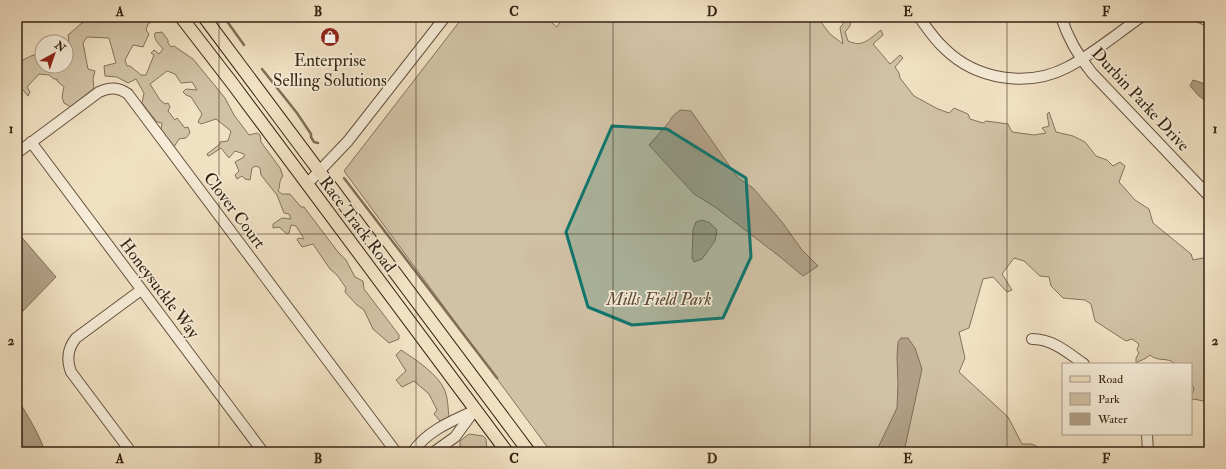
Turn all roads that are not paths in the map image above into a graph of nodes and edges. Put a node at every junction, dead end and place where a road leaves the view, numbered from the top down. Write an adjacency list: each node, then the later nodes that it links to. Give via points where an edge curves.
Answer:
1 (181, 17): 13 (main road, Race Track Road)
2 (204, 17): 12 (main road, Race Track Road)
3 (445, 17): 12 (street, via 348,140)
4 (919, 17): 9 (street, via 952,56 976,70 992,75 1023,79 1038,77 1060,70)
5 (1061, 17): 9 (street, Durbin Parke Drive)
6 (1141, 17): 9 (street)
7 (1199, 17): 8 (street)
8 (1209, 21)
9 (1081, 59): 14 (street, Durbin Parke Drive)
10 (31, 142): 11 (street, Clover Court); 15 (street, Honeysuckle Way); 23 (street, Clover Court, via 99,92 117,88 128,94)
11 (17, 153)
12 (319, 171): 13 (street); 18 (main road, Race Track Road)
13 (307, 184): 19 (main road, Race Track Road)
14 (1209, 196)
15 (141, 290): 21 (street, via 76,338 71,345 68,358 71,372); 22 (street, Honeysuckle Way)
16 (1032, 339): 17 (street, via 1055,344)
17 (1083, 363)
18 (491, 401): 19 (main road); 27 (main road, Race Track Road)
19 (476, 410): 24 (street, via 445,424 418,444); 25 (street, via 455,437); 26 (main road, Race Track Road)
20 (1146, 435): 28 (street)
21 (131, 452)
22 (263, 452)
23 (396, 452)
24 (413, 452)
25 (434, 452)
26 (507, 452)
27 (529, 452)
28 (1148, 452)

